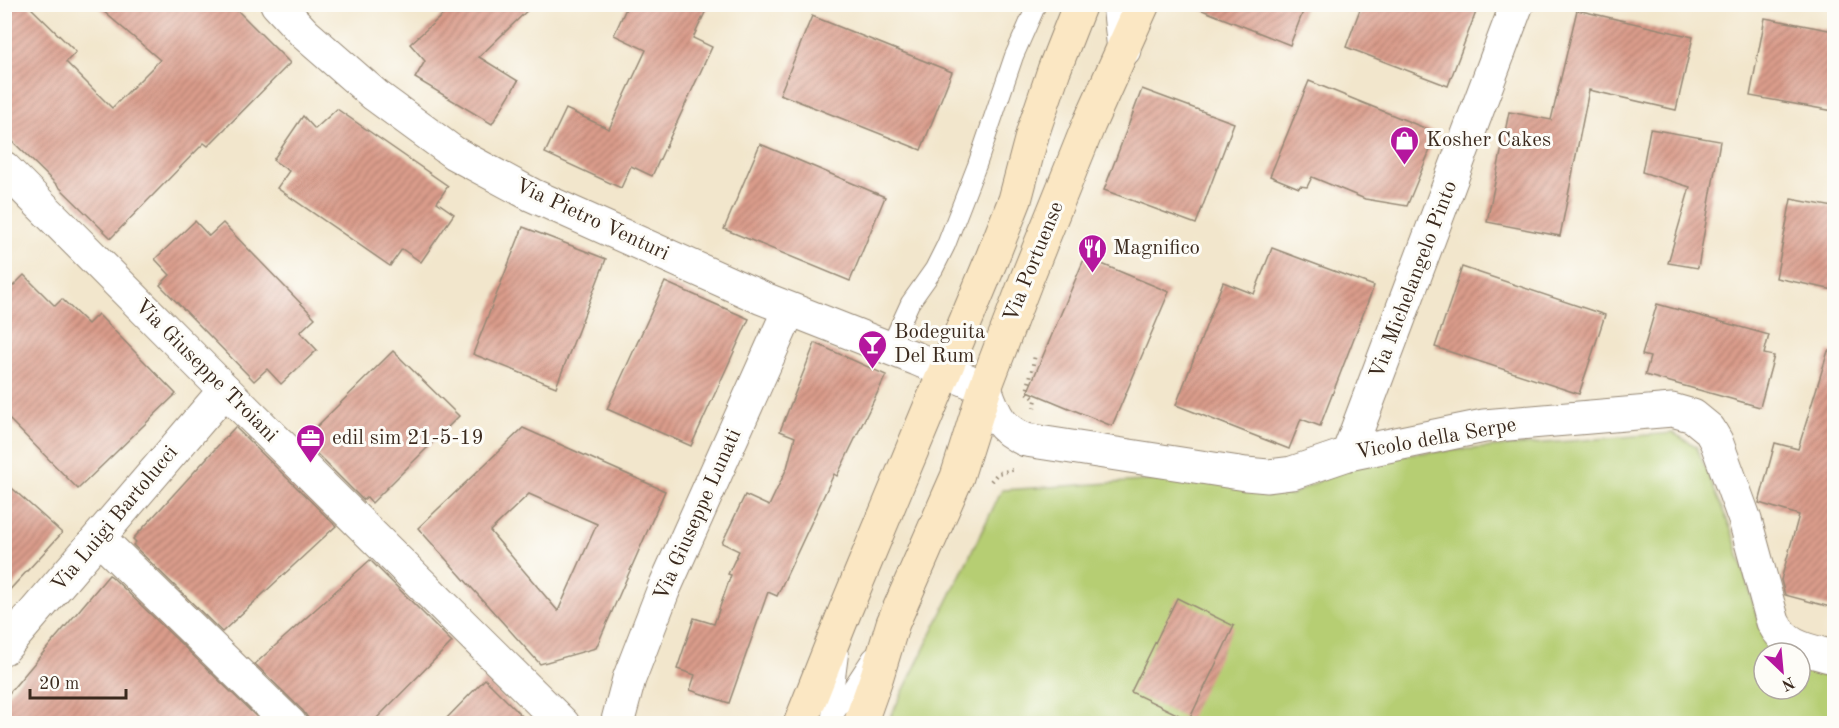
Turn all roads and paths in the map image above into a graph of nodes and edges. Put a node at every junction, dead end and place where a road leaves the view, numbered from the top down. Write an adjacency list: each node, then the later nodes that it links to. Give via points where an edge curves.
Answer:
1 (277, 4): 9 (street, Via Pietro Venturi, via 375,95 454,153 532,195)
2 (1038, 4): 10 (lane, via 1014,56 946,245 910,303)
3 (1080, 4): 12 (main road, Via Portuense, via 1050,80 1014,200)
4 (1119, 4): 7 (street)
5 (1143, 4): 7 (main road, Via Portuense)
6 (1517, 4): 16 (street, Via Michelangelo Pinto)
7 (1124, 50): 13 (main road, Via Portuense, via 1089,124)
8 (4, 168): 14 (street, Via Giuseppe Troiani)
9 (789, 310): 10 (street, Via Pietro Venturi); 24 (street, Via Giuseppe Lunati, via 663,591 629,679)
10 (889, 349): 12 (street, Via Pietro Venturi)
11 (1035, 355): 15 (path, via 1027,392 1036,400)
12 (945, 371): 13 (street, Via Pietro Venturi); 25 (main road, Via Portuense, via 845,611)
13 (985, 388): 16 (street, Vicolo della Serpe, via 1003,425 1011,434 1026,440 1257,475 1292,473); 25 (main road, Via Portuense, via 957,477 893,623 878,676)
14 (225, 390): 19 (street, Via Luigi Bartolucci); 23 (street, Via Giuseppe Troiani)
15 (1033, 412)
16 (1348, 454): 21 (street, Vicolo della Serpe, via 1484,426 1672,410 1693,416 1709,429 1721,452 1778,633 1795,645)
17 (1022, 469): 18 (path, via 998,473)
18 (986, 489)
19 (99, 538): 20 (street, Via Luigi Bartolucci); 22 (street)
20 (4, 648)
21 (1834, 657)
22 (290, 723)
23 (563, 723)
24 (617, 723)
25 (830, 723)

